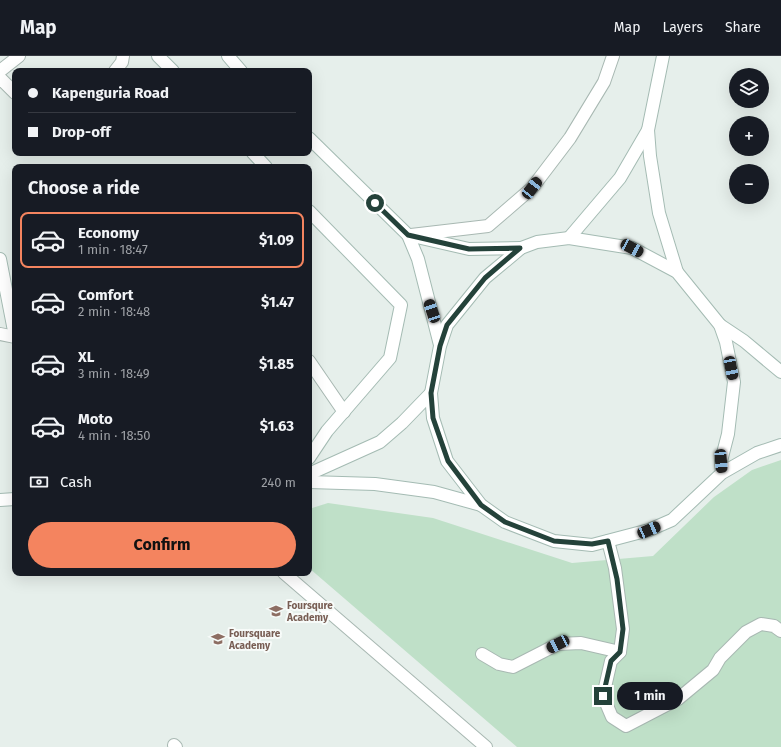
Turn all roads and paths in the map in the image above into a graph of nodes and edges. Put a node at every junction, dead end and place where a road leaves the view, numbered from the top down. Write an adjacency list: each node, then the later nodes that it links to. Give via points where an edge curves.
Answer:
1 (18, 56): 10 (street)
2 (122, 56): 7 (street, via 122,62)
3 (158, 56): 8 (street)
4 (228, 56): 9 (street)
5 (613, 56): 18 (street, via 604,82 570,138 532,188 505,212 488,226)
6 (663, 56): 13 (street)
7 (117, 68)
8 (170, 68)
9 (238, 68)
10 (0, 71)
11 (0, 78): 12 (street)
12 (12, 90)
13 (648, 130): 19 (street, via 620,178); 22 (street, via 659,213)
14 (312, 141): 18 (street)
15 (256, 156): 16 (street)
16 (263, 164)
17 (312, 214): 31 (street, via 401,305 390,358)
18 (408, 235): 20 (street, via 469,249); 27 (street, via 418,259)
19 (569, 238): 20 (street, via 537,242); 22 (street, via 632,248)
20 (520, 248): 27 (street, via 485,278 447,325)
21 (0, 259): 23 (street)
22 (677, 272): 24 (street)
23 (12, 321)
24 (720, 325): 29 (street); 35 (street, via 734,382 728,434 721,461)
25 (0, 334): 26 (street)
26 (12, 336)
27 (440, 346): 30 (street)
28 (312, 365): 31 (street)
29 (781, 372)
30 (431, 393): 34 (street, via 380,442); 39 (street, via 433,418 448,461)
31 (344, 412): 33 (street)
32 (781, 445): 35 (street, via 757,453)
33 (312, 454)
34 (312, 473)
35 (722, 473): 40 (street, via 672,520 649,530)
36 (312, 482): 39 (street, via 375,484 434,492)
37 (12, 499): 38 (street)
38 (0, 500)
39 (481, 505): 40 (street, via 505,522 554,541 592,544)
40 (608, 541): 43 (street, via 615,568 623,629)
41 (287, 576): 45 (street)
42 (781, 631): 43 (street, via 774,626 760,624 746,632 720,658 714,670 678,699 626,726 612,717 603,696 611,661)
43 (620, 652): 44 (street, via 581,643 558,644 513,667 499,664)
44 (482, 654)
45 (486, 747)

